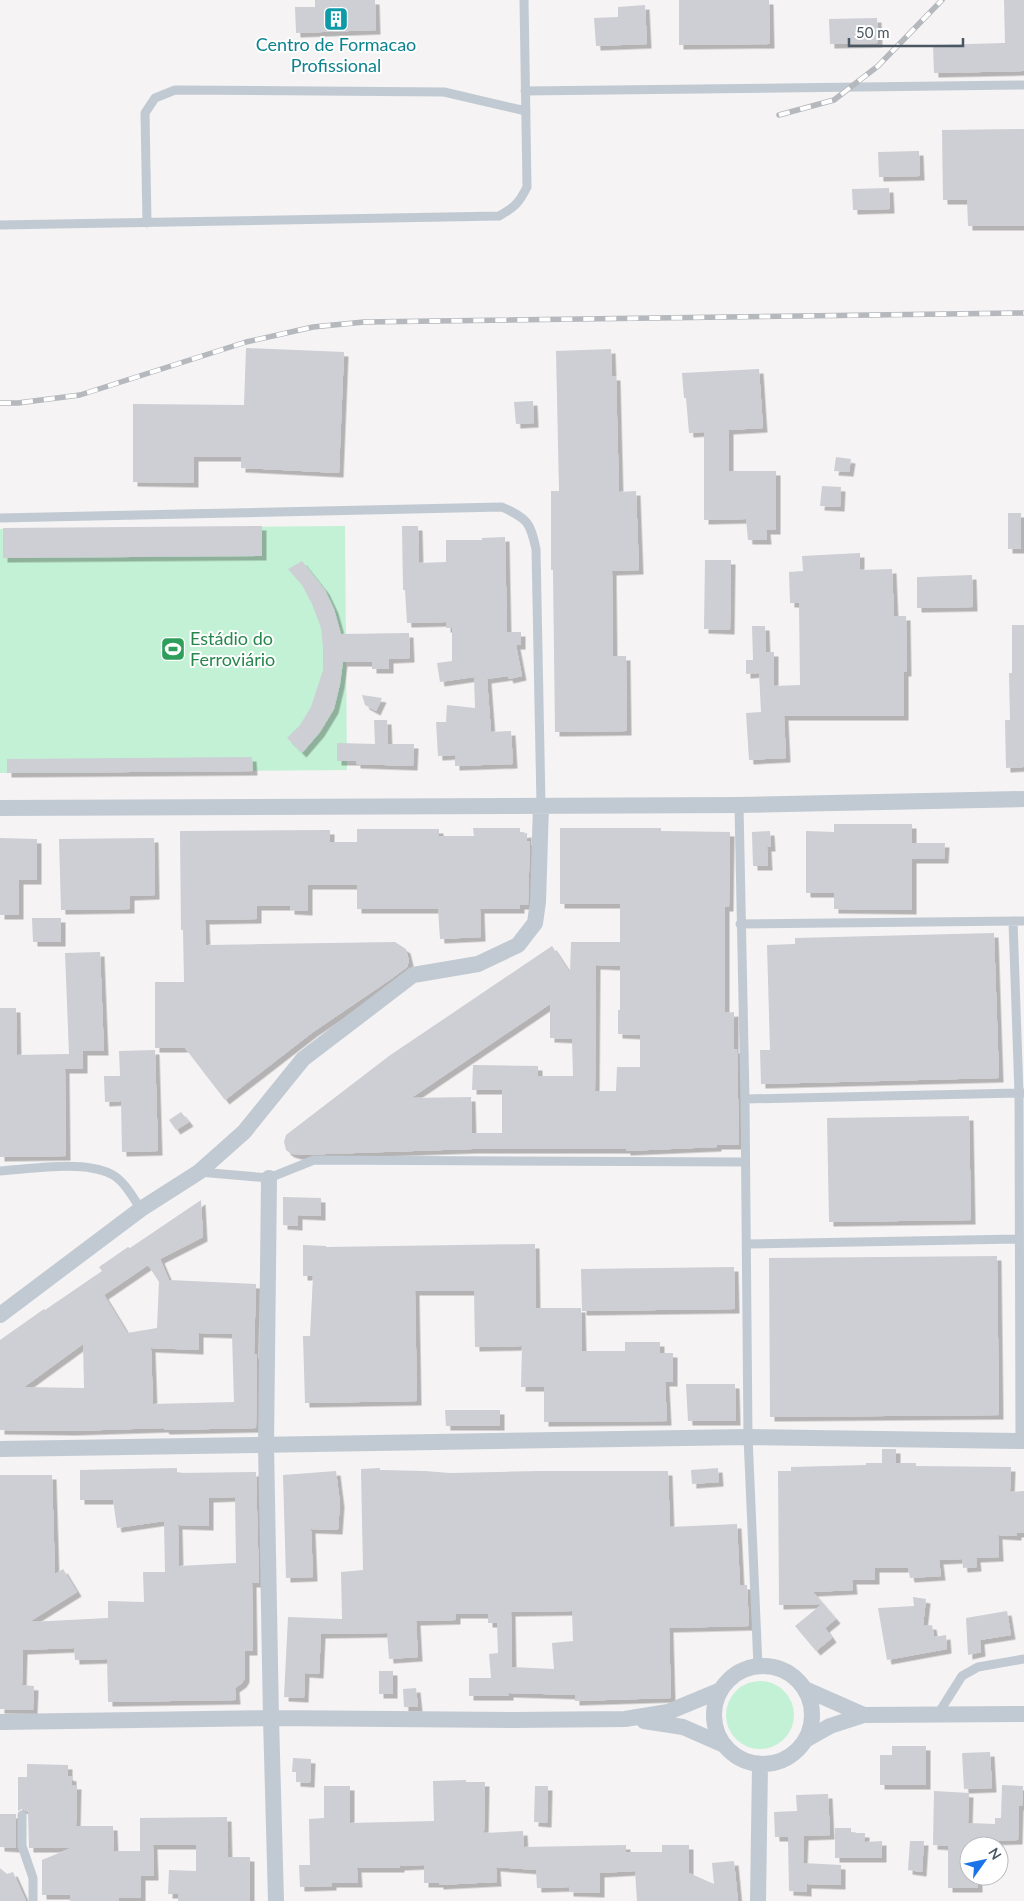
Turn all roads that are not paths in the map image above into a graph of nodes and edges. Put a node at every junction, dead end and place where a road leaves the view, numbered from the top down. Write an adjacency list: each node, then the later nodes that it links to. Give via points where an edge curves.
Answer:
1 (524, 0): 3 (lane)
2 (1024, 85): 3 (lane)
3 (525, 91): 4 (lane)
4 (526, 111): 5 (lane, via 527,186 520,202 499,216); 5 (lane, via 444,92 175,90 155,98 146,113)
5 (146, 223): 6 (lane)
6 (0, 225)
7 (0, 518): 9 (lane, via 502,507 521,516 531,530 536,549)
8 (1024, 799): 10 (street)
9 (541, 805): 10 (street); 11 (street); 20 (street, via 535,923 518,945 478,964 413,974 303,1059 244,1132)
10 (739, 805): 14 (lane)
11 (0, 808)
12 (1013, 921): 13 (lane); 14 (lane); 15 (lane)
13 (1024, 921)
14 (740, 924): 16 (lane)
15 (1021, 1094): 16 (lane); 18 (lane)
16 (745, 1099): 17 (lane)
17 (745, 1162): 21 (lane, via 314,1160); 24 (lane)
18 (1021, 1166): 23 (lane)
19 (0, 1171): 22 (lane, via 76,1166 92,1168 113,1174)
20 (199, 1172): 21 (lane); 22 (street)
21 (269, 1178): 28 (street)
22 (141, 1209): 25 (street)
23 (1019, 1239): 24 (lane); 27 (lane)
24 (747, 1244): 26 (lane)
25 (0, 1315)
26 (748, 1437): 27 (street); 28 (street); 31 (lane)
27 (1022, 1441)
28 (266, 1445): 29 (street); 37 (street)
29 (0, 1449)
30 (1024, 1659): 34 (lane, via 978,1667 962,1676)
31 (758, 1666): 32 (street, via 785,1671); 33 (street, via 730,1678)
32 (805, 1689): 36 (street); 40 (street, via 812,1714)
33 (721, 1690): 38 (street, via 668,1712); 41 (street, via 715,1703 714,1718)
34 (938, 1714): 35 (street); 36 (street)
35 (1024, 1714)
36 (864, 1715): 40 (street, via 830,1726)
37 (270, 1718): 38 (street); 39 (street); 45 (street)
38 (625, 1719): 41 (street, via 683,1727)
39 (0, 1722)
40 (807, 1739): 42 (street, via 787,1759)
41 (724, 1745): 42 (street, via 746,1762)
42 (760, 1765): 46 (street)
43 (22, 1815): 44 (lane, via 22,1846 33,1878)
44 (33, 1901)
45 (276, 1901)
46 (758, 1901)

